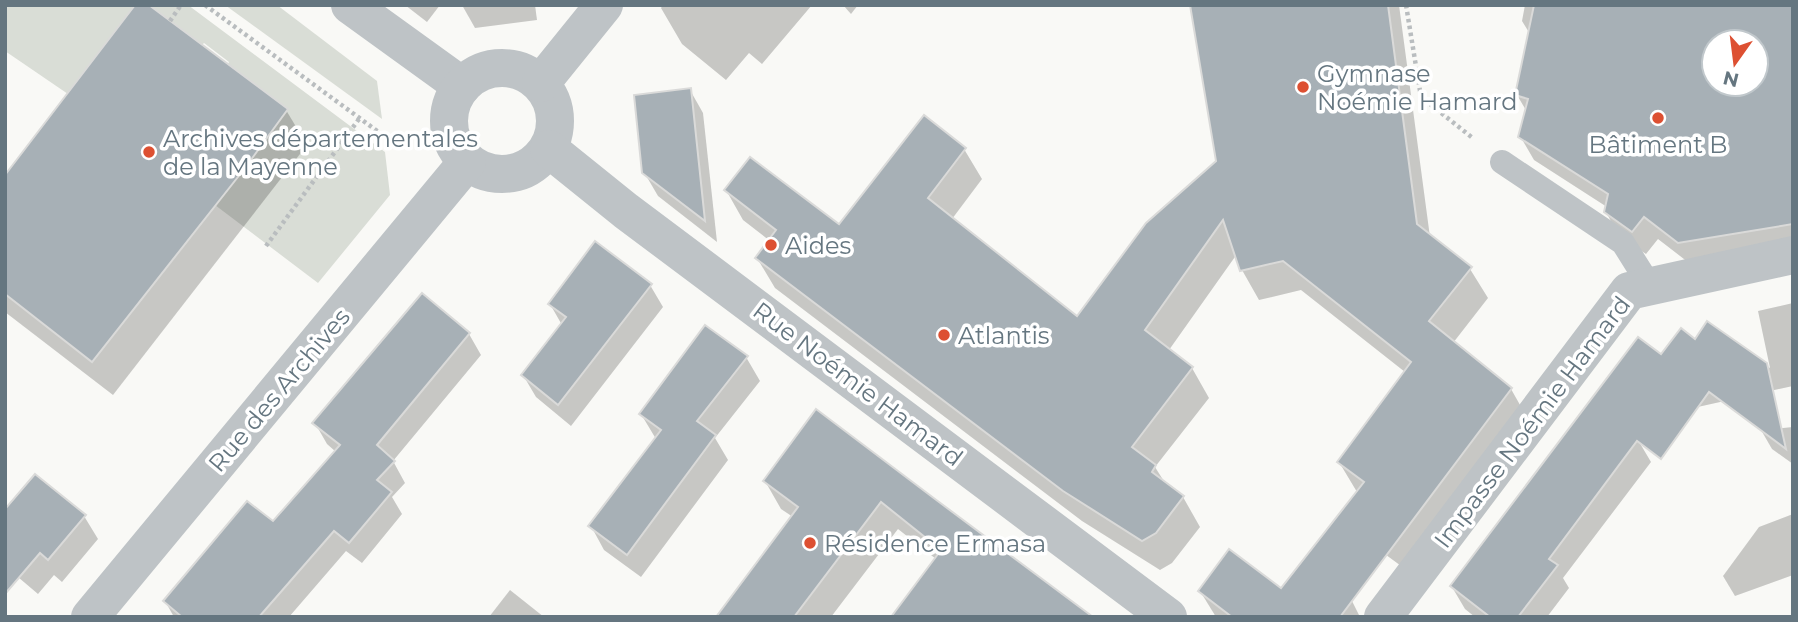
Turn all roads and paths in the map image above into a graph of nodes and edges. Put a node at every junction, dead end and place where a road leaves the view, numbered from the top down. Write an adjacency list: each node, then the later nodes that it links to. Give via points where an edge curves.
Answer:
1 (181, 5): 6 (path)
2 (205, 5): 9 (path)
3 (350, 5): 8 (street)
4 (604, 5): 7 (street)
5 (1406, 5): 13 (path, via 1422,97)
6 (170, 21)
7 (541, 83): 8 (street, via 526,73 491,68); 11 (street, via 556,114)
8 (461, 86): 12 (street, via 449,117 450,133)
9 (359, 119): 10 (path); 14 (path)
10 (384, 136)
11 (549, 149): 12 (street, via 539,161 511,174 480,170); 18 (street, Rue Noémie Hamard)
12 (467, 162): 17 (street, Rue des Archives)
13 (1502, 162): 16 (lane, via 1623,243)
14 (266, 246)
15 (1793, 255): 16 (street, Impasse Noémie Hamard)
16 (1650, 286): 19 (street, Impasse Noémie Hamard, via 1629,291)
17 (90, 617)
18 (1168, 617)
19 (1383, 617)

